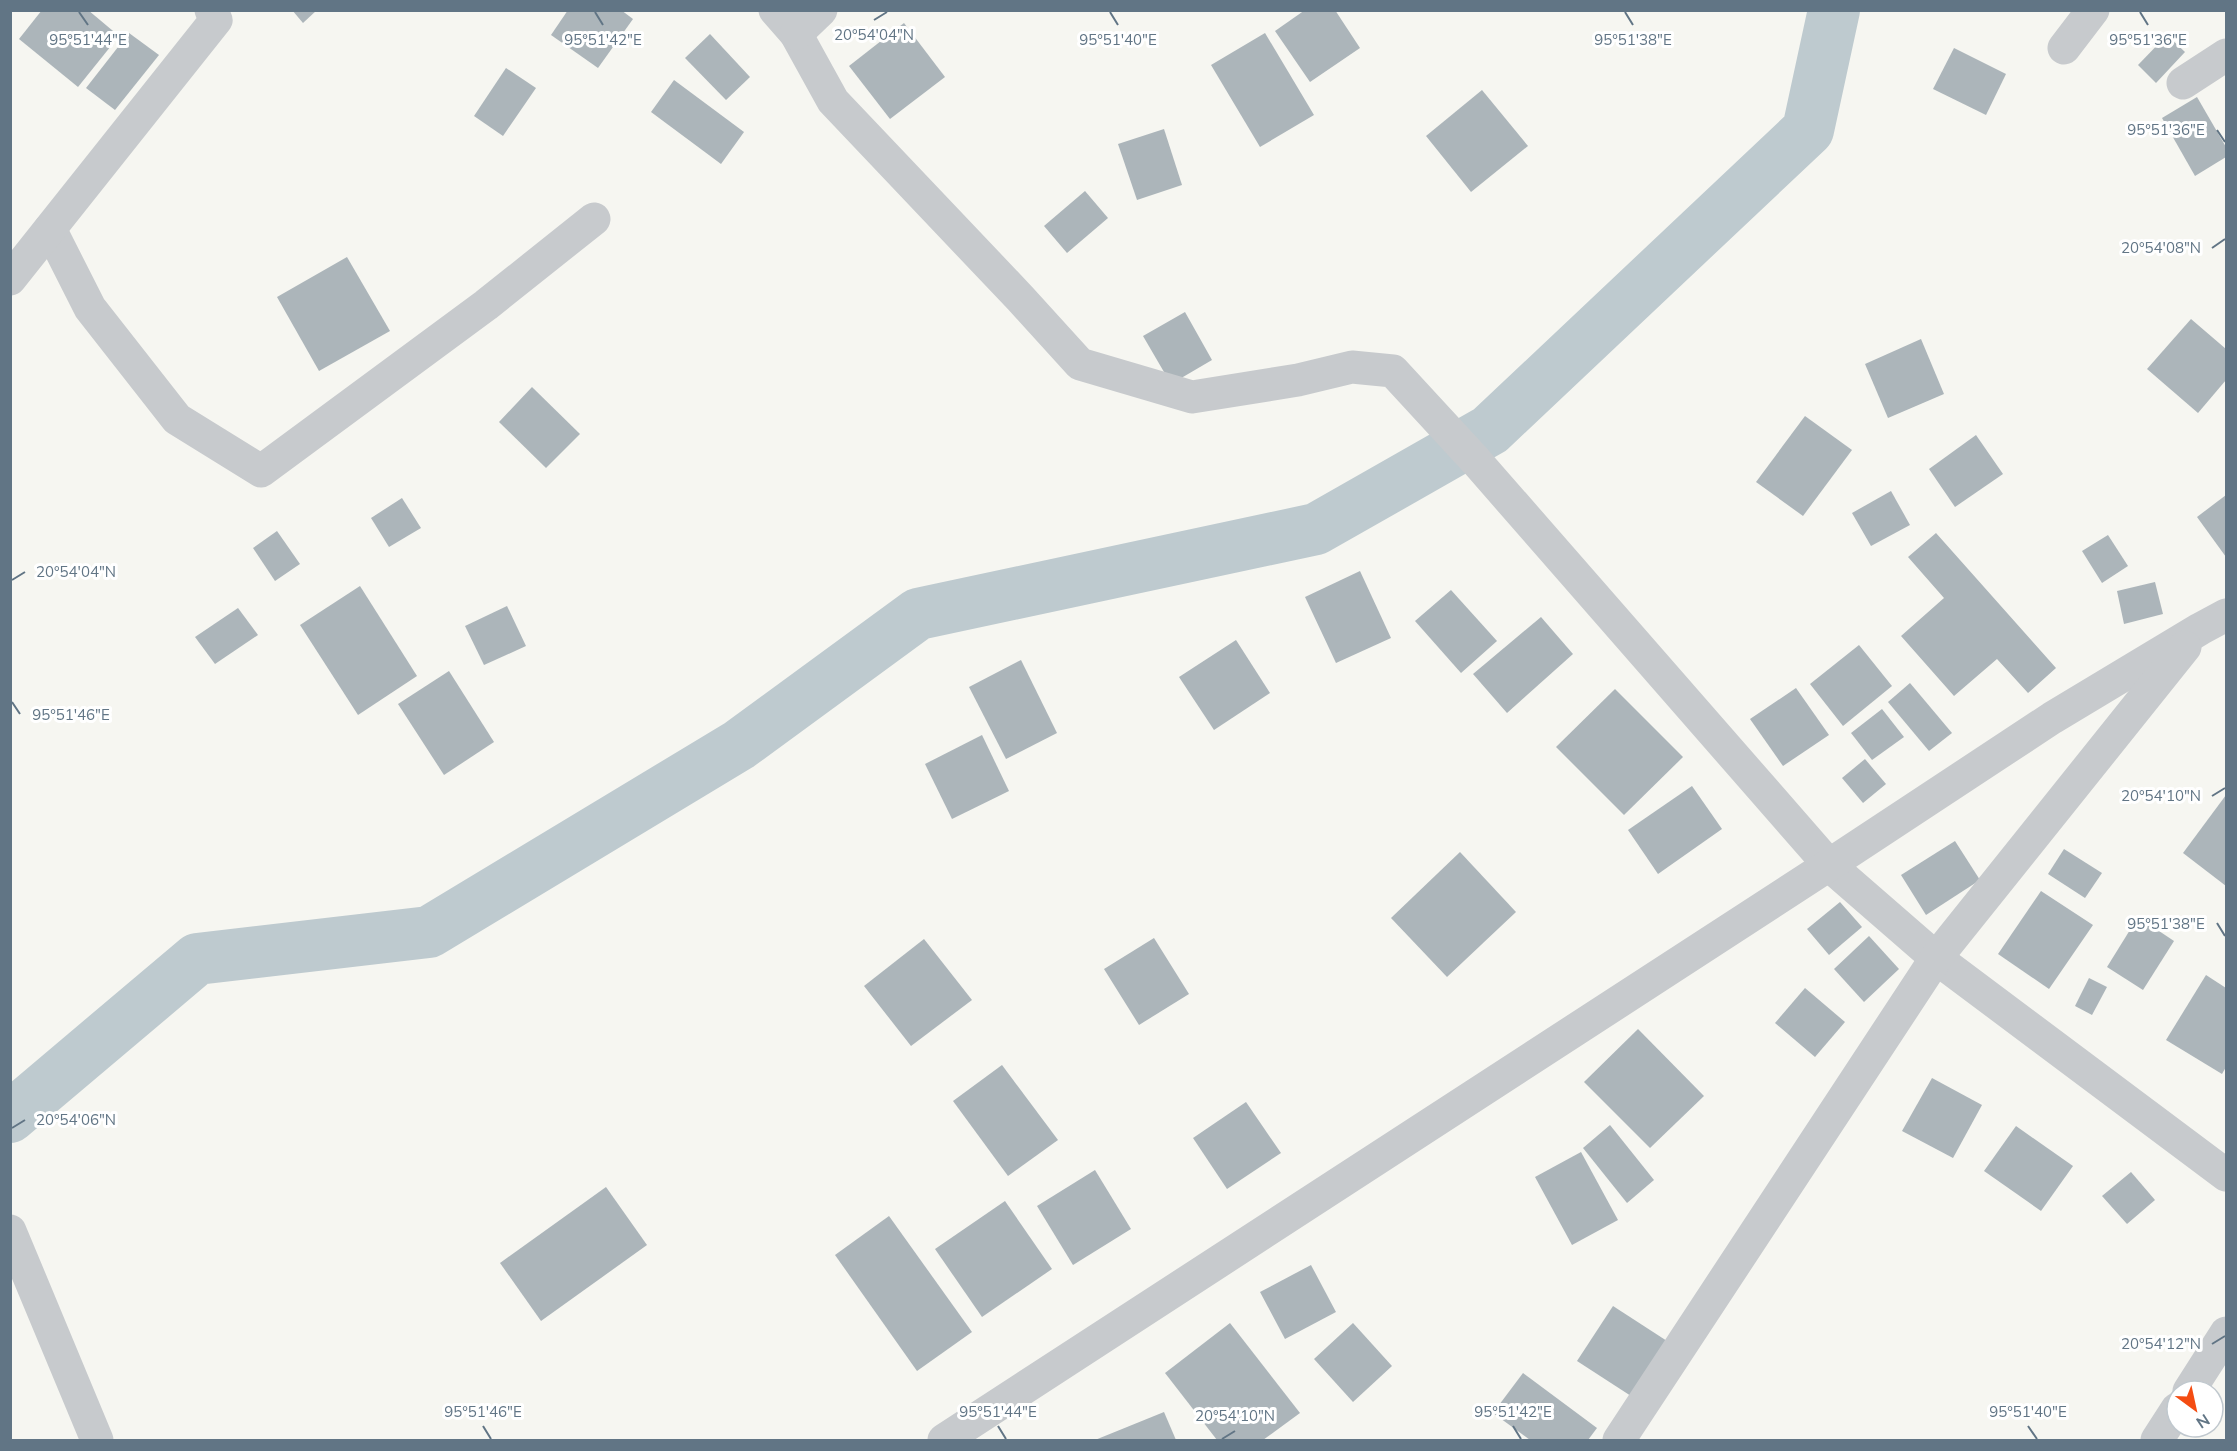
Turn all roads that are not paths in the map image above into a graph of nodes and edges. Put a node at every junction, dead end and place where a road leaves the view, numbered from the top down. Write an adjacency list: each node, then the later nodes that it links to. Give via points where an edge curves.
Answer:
1 (211, 10): 10 (street, via 216,20)
2 (775, 10): 5 (street)
3 (821, 10): 5 (street)
4 (2093, 10): 6 (street)
5 (796, 34): 13 (street, via 833,101 1080,364 1192,397 1352,367 1393,371)
6 (2064, 48)
7 (2226, 55): 8 (street)
8 (2183, 83)
9 (594, 219): 10 (street, via 486,305 261,471 177,419 90,308)
10 (50, 229): 11 (street)
11 (10, 279)
12 (2213, 622): 13 (street, via 2052,718); 14 (street)
13 (1829, 865): 14 (street); 20 (street)
14 (1936, 958): 15 (street); 21 (street)
15 (2226, 1175)
16 (10, 1231): 19 (street)
17 (2226, 1333): 18 (street)
18 (2197, 1379)
19 (97, 1440)
20 (944, 1440)
21 (1619, 1440)

